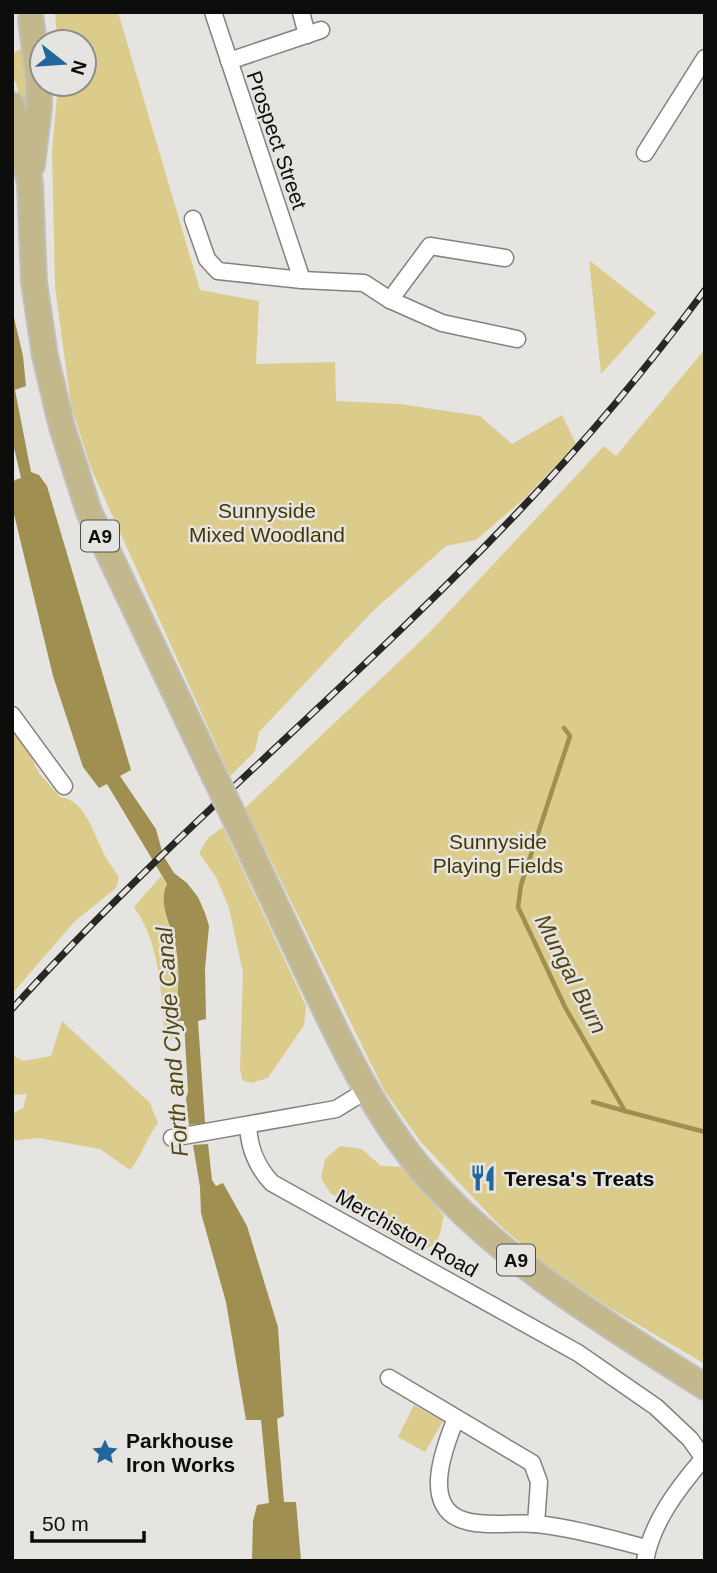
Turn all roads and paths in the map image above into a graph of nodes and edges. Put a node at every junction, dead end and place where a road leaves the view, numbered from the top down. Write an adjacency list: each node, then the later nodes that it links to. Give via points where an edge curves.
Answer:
1 (213, 12): 6 (street, Prospect Street)
2 (301, 12): 6 (street, via 314,32)
3 (31, 16): 4 (main road, via 24,34); 9 (main road, A9, via 39,107)
4 (12, 45)
5 (705, 58): 8 (street)
6 (229, 61): 12 (street, Prospect Street)
7 (12, 105): 9 (main road, A9)
8 (645, 153)
9 (30, 183): 17 (main road, A9, bridge, via 34,282 45,356 89,512)
10 (192, 219): 12 (street, via 207,260 218,271)
11 (505, 258): 13 (street, via 430,246)
12 (302, 280): 13 (street, via 365,283)
13 (390, 300): 14 (street, via 442,323)
14 (517, 339)
15 (12, 715): 16 (street)
16 (64, 786)
17 (367, 1090): 18 (street, via 336,1109); 21 (main road, A9, via 420,1167 493,1240 601,1320)
18 (248, 1125): 19 (street); 23 (street, Merchiston Road, via 254,1157 272,1183 578,1353 656,1406)
19 (181, 1137)
20 (388, 1378): 22 (street)
21 (705, 1387)
22 (456, 1418): 24 (street, via 532,1463 539,1482); 24 (street, via 442,1464 439,1493 444,1506 469,1522)
23 (704, 1460): 25 (street, via 674,1494)
24 (536, 1524): 25 (street, via 582,1532)
25 (646, 1554)

